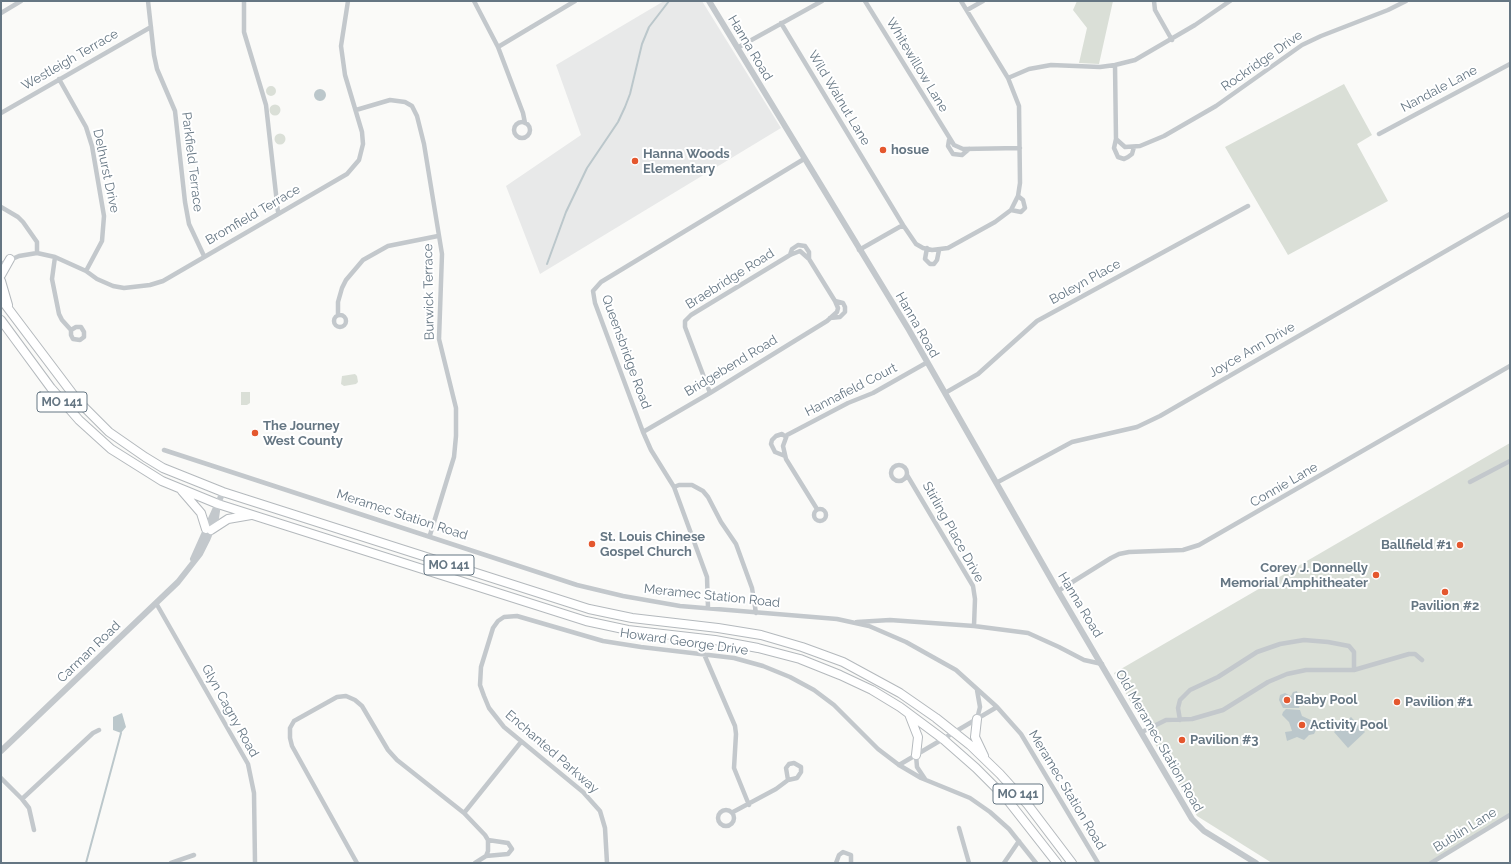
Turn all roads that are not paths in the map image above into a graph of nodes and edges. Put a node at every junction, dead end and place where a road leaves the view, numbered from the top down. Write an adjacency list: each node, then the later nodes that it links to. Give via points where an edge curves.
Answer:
1 (21, 1): 16 (street)
2 (148, 1): 18 (street, Parkfield Terrace)
3 (244, 1): 40 (street, via 244,32 266,105)
4 (348, 1): 26 (street, Bromfield Terrace, via 341,46 345,75)
5 (474, 1): 20 (street)
6 (575, 1): 20 (street)
7 (709, 1): 21 (street, Hanna Road)
8 (822, 1): 17 (street)
9 (865, 1): 31 (street, Whitewillow Lane)
10 (961, 1): 15 (street)
11 (983, 1): 15 (street)
12 (1154, 1): 19 (street, via 1155,10)
13 (1230, 1): 19 (street)
14 (1406, 1): 32 (street, Rockridge Drive, via 1302,45 1216,106 1164,136)
15 (967, 10): 24 (street)
16 (1, 12)
17 (782, 23): 21 (street); 42 (street, Wild Walnut Lane)
18 (151, 26): 25 (street, Westleigh Terrace); 50 (street, Parkfield Terrace, via 157,68 175,111 189,224)
19 (1172, 40): 23 (street, via 1143,57)
20 (498, 47): 28 (street)
21 (737, 48): 35 (street, Hanna Road)
22 (1510, 64): 29 (street, Nandale Lane)
23 (1115, 65): 24 (street, via 1051,65 1029,69); 30 (street)
24 (1008, 78): 33 (street, via 1020,106)
25 (59, 79): 27 (street, Westleigh Terrace); 55 (street, Delhurst Drive, via 86,127 92,146 105,222 102,241)
26 (356, 110): 40 (street, Bromfield Terrace, via 363,144 356,165 338,180); 43 (street, Burwick Terrace, via 390,100 405,102 412,106 424,144)
27 (1, 113)
28 (525, 123)
29 (1379, 134)
30 (1116, 139): 32 (street, Rockridge Drive, via 1124,147); 32 (street, Rockridge Drive, via 1114,153 1118,157 1128,157)
31 (950, 140): 34 (street, Whitewillow Lane, via 958,147); 34 (street, Whitewillow Lane, via 948,146 953,154 962,155)
32 (1134, 147)
33 (1020, 148): 34 (street, Whitewillow Lane); 36 (street)
34 (969, 149)
35 (804, 159): 45 (street, Hanna Road); 69 (street, Queensbridge Road, via 593,291)
36 (1018, 196): 39 (street); 39 (street, via 1025,202 1025,208 1021,212)
37 (1248, 206): 68 (street, Boleyn Place, via 1037,321 978,374)
38 (1, 207): 48 (street, via 23,222 37,242)
39 (1011, 210): 46 (street, via 954,245)
40 (278, 212): 50 (street, Bromfield Terrace)
41 (1510, 214): 78 (street, Joyce Ann Drive, via 1160,416 1137,427 1072,442)
42 (903, 225): 44 (street, Wild Walnut Lane, via 916,244); 45 (street)
43 (438, 236): 61 (street, via 388,246 363,260 342,288); 86 (street, Burwick Terrace, via 442,254 439,339 456,408 456,436 454,457)
44 (926, 248): 46 (street); 46 (street, via 925,259 930,264 938,260)
45 (859, 250): 65 (street, Hanna Road, via 909,330)
46 (939, 250)
47 (800, 251): 49 (street, Braebridge Road); 53 (street, Bridgebend Road)
48 (37, 254): 51 (street, Bromfield Terrace); 52 (street, Bromfield Terrace)
49 (790, 255): 53 (street, Braebridge Road, via 792,249 798,245 805,246 810,252); 67 (street, Braebridge Road, via 685,321)
50 (204, 256): 55 (street, Bromfield Terrace, via 163,280 138,288 113,286)
51 (55, 257): 55 (street, Bromfield Terrace); 64 (street, via 52,279 56,303 62,320)
52 (10, 259): 54 (street, Bromfield Terrace); 56 (highway)
53 (809, 259): 59 (street, Bridgebend Road)
54 (1, 264)
55 (86, 271)
56 (1, 275)
57 (1, 281): 60 (highway)
58 (1, 299): 60 (highway, MO 141)
59 (835, 301): 62 (street, via 837,312); 62 (street, Bridgebend Road, via 842,303 845,312 840,318)
60 (9, 310): 81 (highway, MO 141, via 63,384 109,432 163,468)
61 (338, 315)
62 (830, 318): 67 (street, Bridgebend Road)
63 (1, 320): 80 (highway, MO 141, via 51,388 79,420 129,462)
64 (71, 330)
65 (926, 363): 68 (street, Hanna Road); 70 (street, Hannafield Court, via 874,393 848,403)
66 (1510, 366): 87 (street, Connie Lane, via 1199,545 1183,550 1119,554)
67 (710, 393): 69 (street, Bridgebend Road)
68 (945, 393): 78 (street, Hanna Road)
69 (643, 432): 79 (street, Queensbridge Road)
70 (786, 437): 72 (street, via 783,446); 72 (street, Hannafield Court, via 782,434 776,436 771,444 775,452)
71 (164, 450): 86 (street, Meramec Station Road)
72 (785, 456): 83 (street, Hannafield Court)
73 (1510, 461): 74 (street)
74 (1504, 465): 75 (street); 77 (street)
75 (1510, 467)
76 (907, 475): 93 (street, Stirling Place Drive, via 973,586)
77 (1470, 482)
78 (996, 483): 87 (street, Hanna Road)
79 (674, 487): 89 (street, Queensbridge Road, via 707,576); 90 (street, via 692,485 708,497 736,544 752,588)
80 (180, 489): 82 (highway, MO 141); 85 (highway, via 201,513)
81 (223, 492): 82 (street, Carman Road); 104 (highway, MO 141, via 589,609 632,618 740,631 802,647 843,662 882,682 918,704)
82 (218, 504): 84 (highway, MO 141); 85 (street, Carman Road)
83 (817, 509)
84 (253, 514): 85 (highway, via 228,519); 100 (highway, MO 141, via 586,621 628,630 737,644 793,657 857,683)
85 (209, 530): 88 (street, Carman Road, via 200,554 178,582)
86 (430, 536): 89 (street, Meramec Station Road, via 577,584 653,602)
87 (1058, 591): 96 (street, Hanna Road)
88 (156, 603): 108 (street, Carman Road); 127 (street, Glyn Cagny Road, via 248,764 254,793)
89 (708, 608): 90 (street, Meramec Station Road)
90 (756, 613): 92 (street, Meramec Station Road)
91 (504, 617): 94 (street, Howard George Drive, via 516,616 603,641); 107 (street, Enchanted Parkway, via 493,628 481,667 480,685 489,708)
92 (851, 622): 93 (street, Old Meramec Station Road, via 890,620); 98 (street, Meramec Station Road, via 869,626 906,642 956,670)
93 (974, 626): 96 (street, Old Meramec Station Road, via 1028,633 1084,660)
94 (704, 654): 111 (street, Howard George Drive, via 734,658 763,666 801,683 834,705 878,749); 116 (street, via 735,726 734,768)
95 (1422, 660): 97 (street, via 1415,654 1409,654)
96 (1102, 664): 105 (street, Old Meramec Station Road)
97 (1354, 670): 102 (street, via 1306,670 1287,674 1268,682 1223,710); 102 (street, via 1354,652 1349,646 1308,640 1280,644 1257,652 1218,677 1190,690 1180,700)
98 (977, 689): 99 (street, Meramec Station Road); 101 (street, via 980,699)
99 (997, 707): 101 (street); 138 (street, Meramec Station Road, via 1031,748)
100 (909, 713): 106 (highway, MO 141); 109 (highway, via 918,737)
101 (977, 719): 104 (street); 110 (highway, via 975,737)
102 (1180, 720): 105 (street, via 1161,722)
103 (99, 730): 115 (street)
104 (955, 732): 106 (street); 110 (highway, MO 141)
105 (1142, 732): 139 (street, Old Meramec Station Road, via 1197,826)
106 (943, 739): 109 (street); 136 (highway, MO 141, via 1006,798)
107 (521, 742): 118 (street); 130 (street, Enchanted Parkway, via 583,792 600,811 605,828)
108 (1, 751)
109 (916, 755): 111 (street); 114 (street, via 917,767)
110 (986, 760): 137 (highway, MO 141, via 1028,805)
111 (899, 765): 114 (street, Howard George Drive)
112 (1, 778): 115 (street)
113 (788, 780): 116 (street)
114 (926, 780): 123 (street, Howard George Drive, via 976,802 1000,820)
115 (22, 799): 121 (street, via 29,808)
116 (749, 805): 117 (street)
117 (732, 812)
118 (464, 813): 122 (street); 128 (street, via 396,760 356,700 346,696 329,700 294,721 290,728 290,738 292,746)
119 (1510, 815): 140 (street, Bublin Lane)
120 (959, 828): 133 (street)
121 (34, 830)
122 (488, 840): 125 (street); 125 (street, via 508,842 512,849 508,854)
123 (1019, 842): 134 (street); 135 (street, Howard George Drive)
124 (194, 855): 126 (street)
125 (486, 856): 129 (street)
126 (171, 863)
127 (256, 863)
128 (357, 863)
129 (475, 863)
130 (608, 863)
131 (836, 863): 132 (street, via 843,852 851,855)
132 (851, 863)
133 (969, 863)
134 (1004, 863)
135 (1036, 863)
136 (1057, 863)
137 (1072, 863)
138 (1098, 863)
139 (1256, 863)
140 (1431, 863)

